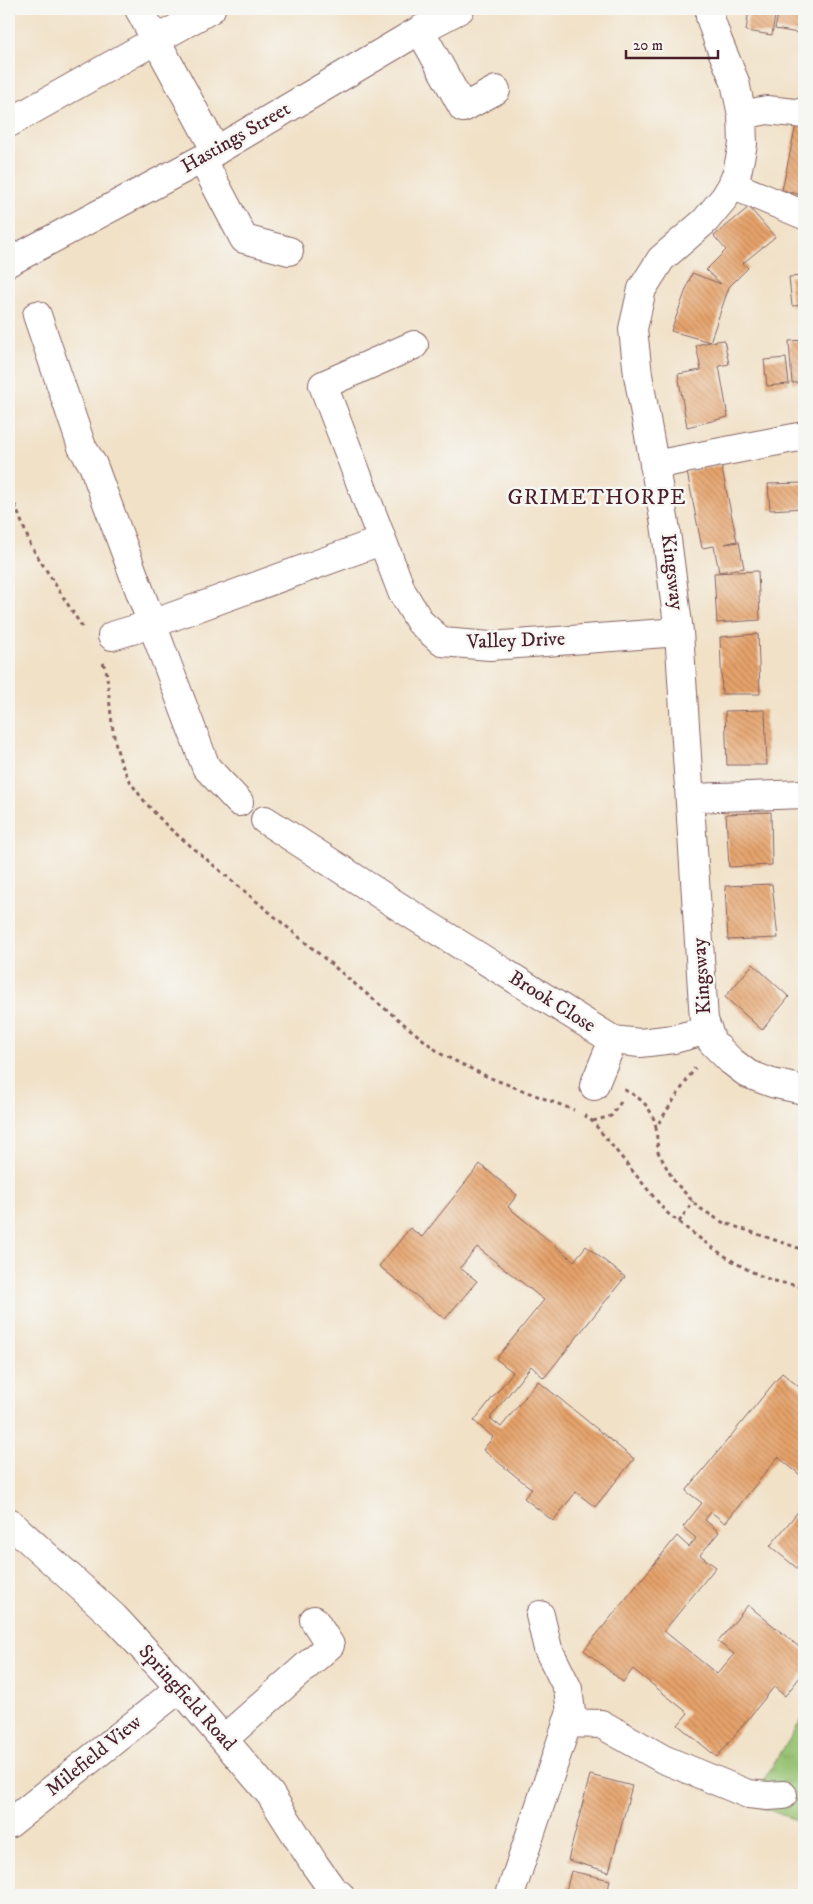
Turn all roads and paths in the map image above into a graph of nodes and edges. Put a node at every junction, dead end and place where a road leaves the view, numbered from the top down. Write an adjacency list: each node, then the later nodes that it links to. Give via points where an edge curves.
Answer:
1 (139, 9): 6 (street)
2 (211, 9): 6 (street)
3 (460, 9): 5 (street, Hastings Street)
4 (711, 9): 9 (street, Kingsway, via 710,17 735,82)
5 (420, 30): 7 (street, via 463,108); 11 (street, Hastings Street)
6 (157, 40): 10 (street); 11 (street)
7 (496, 90)
8 (804, 114): 9 (street, via 767,110)
9 (742, 115): 12 (street, Kingsway, via 743,144)
10 (9, 123)
11 (209, 155): 14 (street, via 244,239); 15 (street, Hastings Street)
12 (732, 185): 13 (street); 19 (street, Kingsway, via 705,221 661,259 642,288 633,329)
13 (804, 215)
14 (289, 252)
15 (9, 262)
16 (37, 315): 22 (street, via 82,447 93,465)
17 (414, 345): 21 (street, Valley Drive, via 323,385)
18 (804, 436): 19 (street)
19 (654, 465): 23 (street, Kingsway)
20 (9, 490): 24 (path, via 31,546)
21 (381, 541): 22 (street); 23 (street, Valley Drive, via 402,592 420,622 442,642 490,646)
22 (152, 624): 24 (street); 27 (street, via 206,767)
23 (680, 632): 26 (street, Kingsway)
24 (100, 642): 33 (path, via 119,754 143,801 168,827 441,1054 580,1112)
25 (804, 794): 26 (street)
26 (691, 798): 29 (street, Kingsway, via 704,1020)
27 (239, 802)
28 (265, 820): 30 (street, Brook Close)
29 (710, 1036): 30 (street, Brook Close, via 640,1043); 32 (street, Kingsway, via 731,1061 748,1074); 34 (path)
30 (613, 1040): 31 (street)
31 (594, 1086)
32 (804, 1090)
33 (592, 1121): 34 (path, via 611,1116 624,1097 623,1090 636,1095 647,1105); 36 (path, via 666,1212)
34 (656, 1127): 35 (path, via 658,1152 674,1181)
35 (693, 1200): 36 (path); 37 (path, via 698,1207 722,1222)
36 (679, 1222): 38 (path, via 720,1254 767,1278)
37 (804, 1250)
38 (804, 1287)
39 (9, 1522): 42 (street, Springfield Road, via 114,1617)
40 (540, 1614): 43 (street, via 548,1649 568,1689 571,1712)
41 (314, 1620): 44 (street, via 330,1645)
42 (180, 1688): 44 (street, Springfield Road); 46 (street, Milefield View)
43 (564, 1731): 45 (street, via 600,1724 663,1759 748,1794); 48 (street)
44 (224, 1739): 47 (street, Springfield Road, via 270,1794)
45 (783, 1795)
46 (9, 1824)
47 (332, 1893)
48 (510, 1895)

